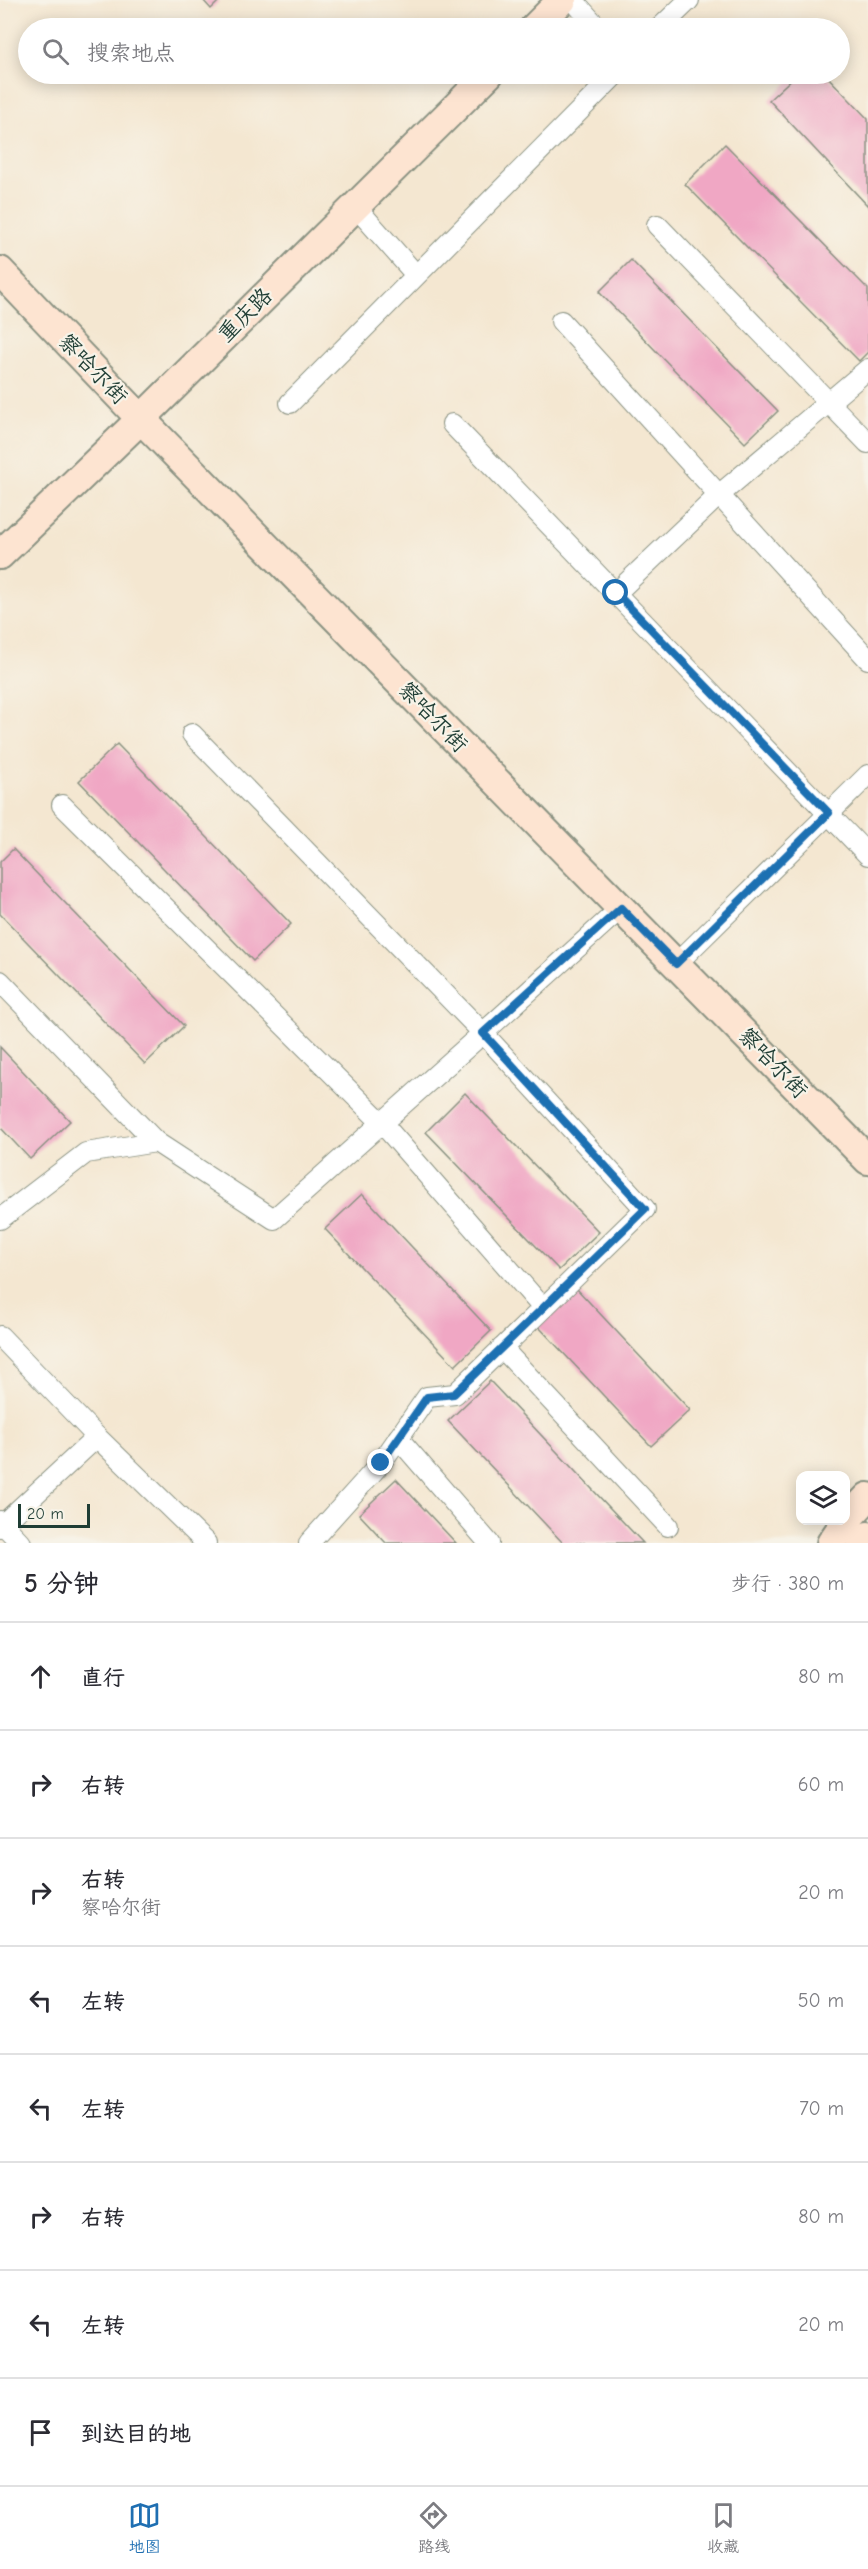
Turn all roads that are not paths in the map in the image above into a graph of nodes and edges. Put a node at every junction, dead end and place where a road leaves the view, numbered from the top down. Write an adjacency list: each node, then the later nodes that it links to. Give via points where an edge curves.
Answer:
1 (562, 0): 4 (street)
2 (573, 0): 5 (street)
3 (689, 0): 6 (street)
4 (544, 18)
5 (589, 18)
6 (670, 18)
7 (479, 84): 9 (street, 重庆路)
8 (606, 84): 12 (street)
9 (355, 206): 12 (street); 17 (street, 重庆路)
10 (657, 225): 15 (street)
11 (0, 271): 17 (street, 察哈尔街)
12 (416, 275): 16 (street)
13 (561, 321): 20 (street)
14 (868, 369): 15 (street)
15 (829, 402): 19 (street); 20 (street)
16 (290, 403)
17 (141, 419): 21 (street, 重庆路); 29 (street, 察哈尔街)
18 (452, 424): 22 (street)
19 (868, 443)
20 (719, 495): 22 (street); 23 (street)
21 (0, 555)
22 (616, 593): 27 (street)
23 (868, 659)
24 (192, 734): 32 (street)
25 (868, 775): 27 (street)
26 (62, 805): 33 (street)
27 (829, 813): 28 (street); 30 (street)
28 (868, 855)
29 (621, 908): 30 (street, 察哈尔街); 32 (street)
30 (676, 964): 35 (street, 察哈尔街)
31 (0, 981): 34 (street)
32 (483, 1033): 33 (street); 37 (street, via 645,1209)
33 (382, 1123): 34 (street, via 274,1218); 37 (street)
34 (156, 1142): 36 (street, via 86,1153)
35 (868, 1160)
36 (3, 1210)
37 (543, 1308): 39 (street)
38 (0, 1336): 40 (street)
39 (502, 1348): 41 (street, via 454,1394 427,1397); 44 (street)
40 (97, 1437): 43 (street); 48 (street)
41 (398, 1438): 46 (street); 49 (street)
42 (868, 1497): 50 (street)
43 (1, 1524): 47 (street)
44 (668, 1526)
45 (868, 1536): 51 (street)
46 (318, 1540)
47 (21, 1543)
48 (206, 1543)
49 (489, 1543)
50 (831, 1543)
51 (861, 1543)

